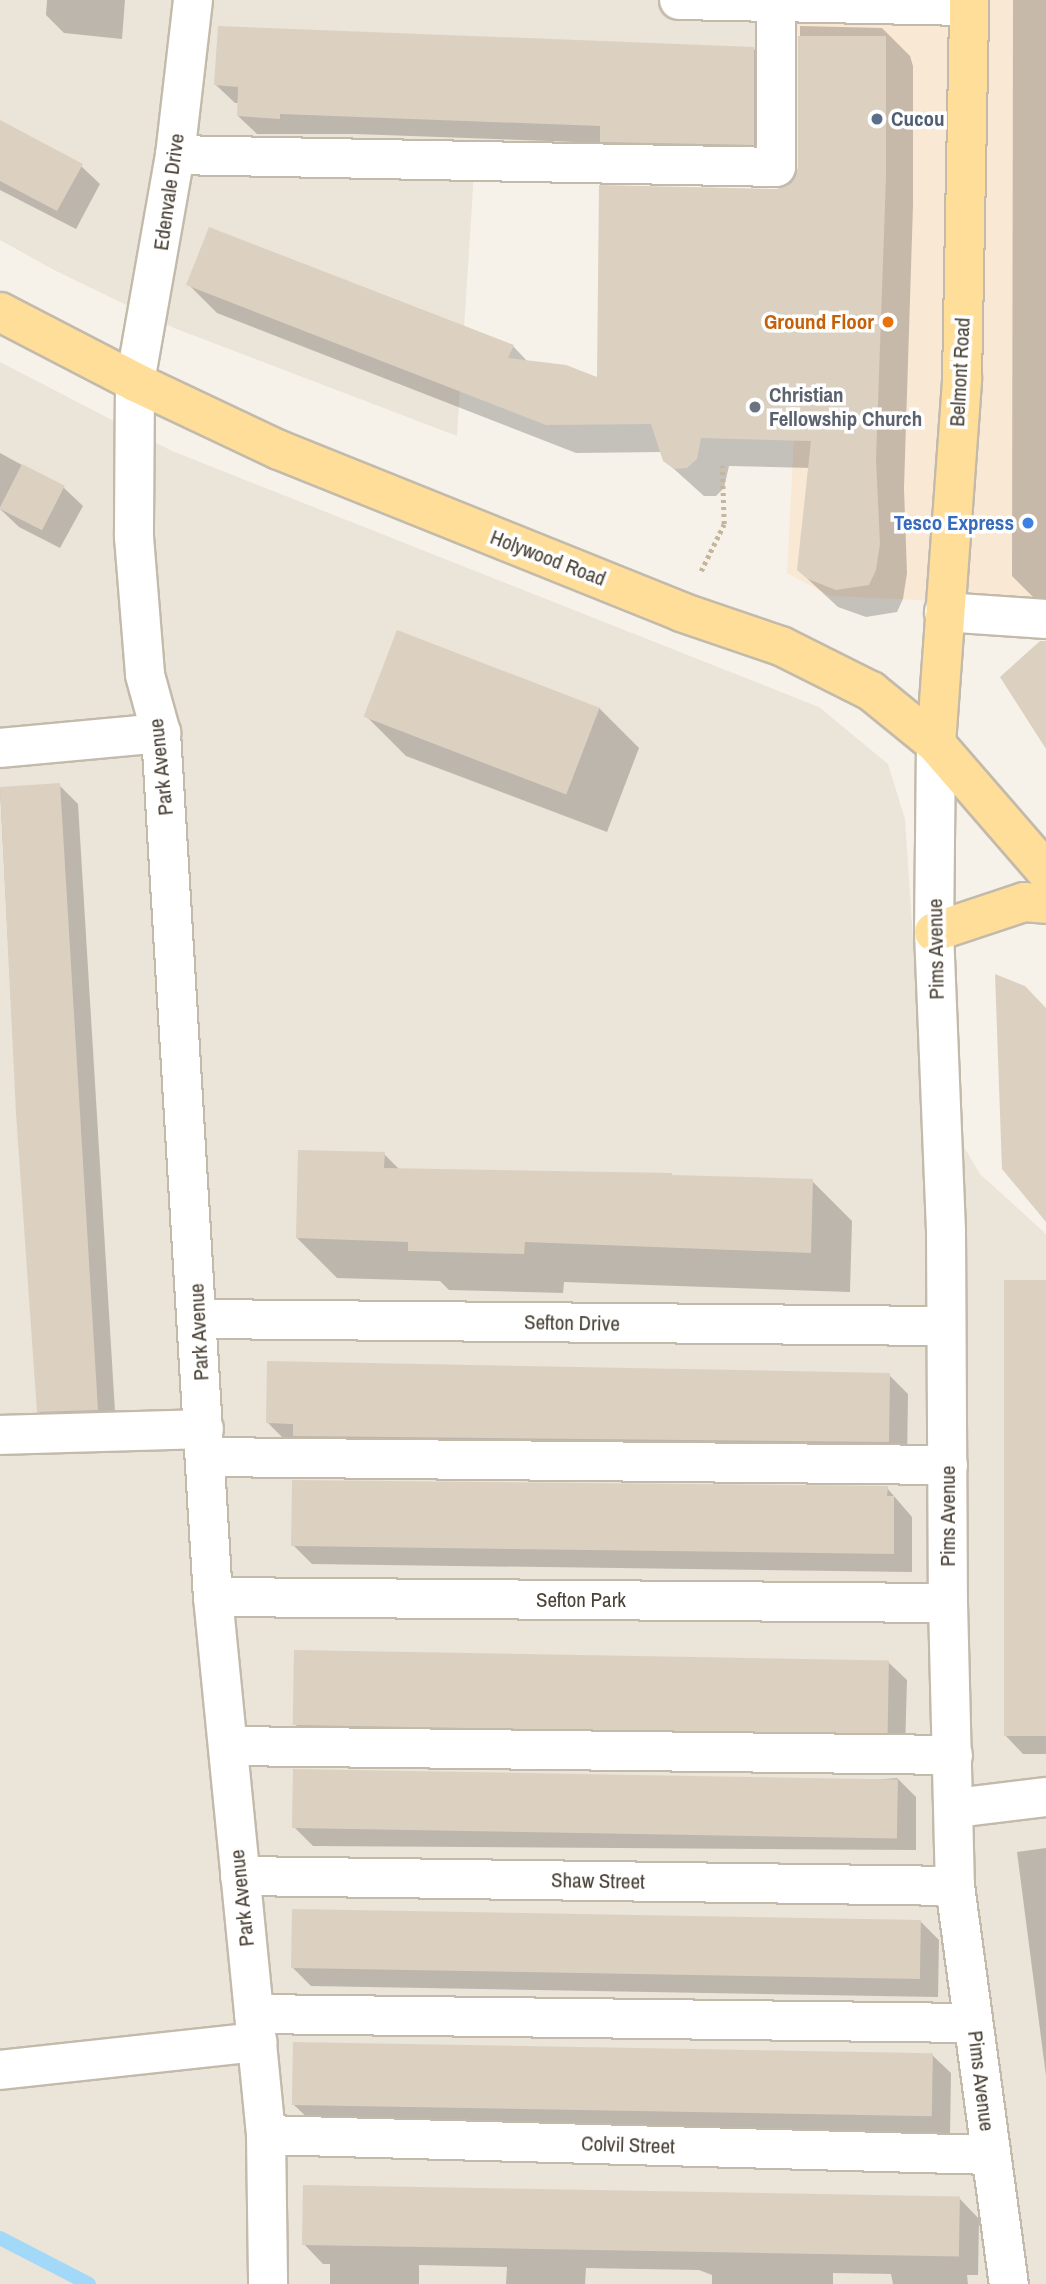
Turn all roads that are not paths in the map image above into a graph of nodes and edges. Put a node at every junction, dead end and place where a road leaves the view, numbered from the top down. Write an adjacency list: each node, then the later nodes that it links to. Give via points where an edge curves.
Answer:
1 (192, 0): 5 (street, Edenvale Drive)
2 (679, 0): 3 (street)
3 (776, 1): 4 (street); 5 (street, via 776,167)
4 (969, 3): 8 (main road, Belmont Road, via 962,379)
5 (176, 155): 7 (street, Edenvale Drive)
6 (0, 312): 7 (main road, Holywood Road)
7 (135, 382): 10 (street, Park Avenue, via 134,537 145,675); 11 (main road, Holywood Road, via 279,450 681,612 781,646 871,691)
8 (944, 612): 9 (street); 11 (main road, Belmont Road)
9 (1046, 619)
10 (161, 733): 12 (street); 16 (street, Park Avenue)
11 (936, 744): 13 (main road, Holywood Road); 15 (street, Pims Avenue)
12 (0, 748)
13 (1046, 871)
14 (1046, 904): 15 (main road, via 1024,902)
15 (934, 932): 17 (street, Pims Avenue)
16 (198, 1319): 17 (street, Sefton Drive); 19 (street, Park Avenue)
17 (946, 1326): 20 (street, Pims Avenue)
18 (0, 1435): 19 (street)
19 (205, 1443): 20 (street); 21 (street, Park Avenue)
20 (948, 1465): 22 (street, Pims Avenue)
21 (213, 1597): 22 (street, Sefton Park); 23 (street, Park Avenue)
22 (948, 1603): 24 (street, Pims Avenue)
23 (228, 1746): 24 (street); 27 (street, Park Avenue)
24 (953, 1755): 26 (street, Pims Avenue)
25 (1046, 1797): 26 (street)
26 (956, 1808): 28 (street, Pims Avenue)
27 (240, 1877): 28 (street, Shaw Street); 30 (street, Park Avenue)
28 (955, 1886): 29 (street, Pims Avenue)
29 (974, 2023): 30 (street); 33 (street, Pims Avenue)
30 (256, 2028): 31 (street); 32 (street, Park Avenue)
31 (0, 2070)
32 (266, 2135): 33 (street, Colvil Street); 34 (street, Park Avenue)
33 (991, 2155): 35 (street, Pims Avenue)
34 (268, 2284)
35 (1009, 2284)

